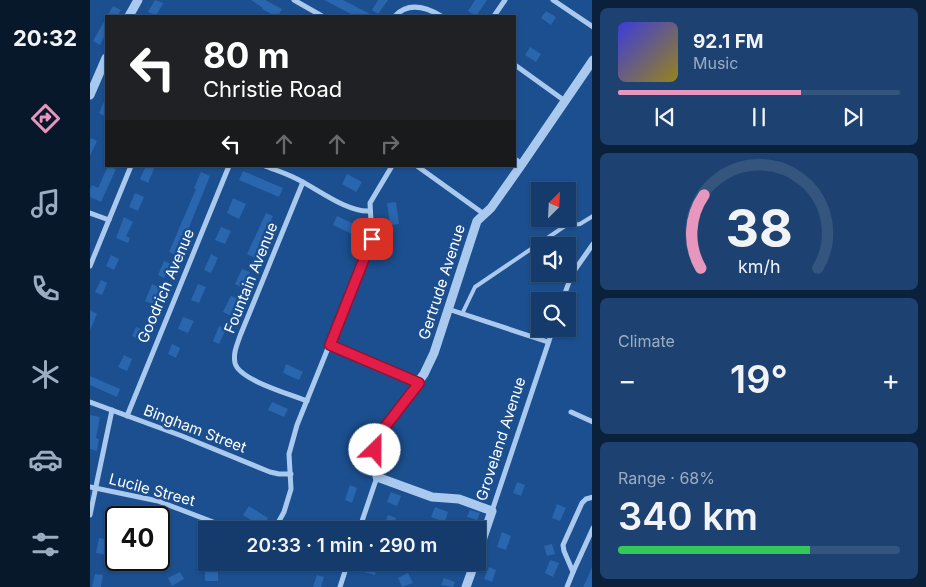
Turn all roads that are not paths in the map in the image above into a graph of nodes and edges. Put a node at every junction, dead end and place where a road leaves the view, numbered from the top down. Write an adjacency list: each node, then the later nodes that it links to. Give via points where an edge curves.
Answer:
1 (138, 0): 6 (street)
2 (294, 0): 5 (street)
3 (505, 0): 10 (street)
4 (553, 0): 11 (street)
5 (305, 3): 7 (street)
6 (130, 15)
7 (321, 15)
8 (396, 15): 9 (street, via 410,7)
9 (438, 15)
10 (495, 15)
11 (592, 27)
12 (592, 60): 16 (street, Gertrude Avenue)
13 (105, 61): 15 (street)
14 (516, 66): 16 (street)
15 (90, 95)
16 (565, 101): 17 (street, Gertrude Avenue)
17 (519, 162)
18 (131, 167): 29 (street)
19 (230, 167): 43 (street, Goodrich Avenue)
20 (268, 167): 24 (street)
21 (391, 167): 25 (street, via 370,203)
22 (417, 167): 27 (street)
23 (516, 167): 27 (street, Gertrude Avenue)
24 (303, 182): 25 (street, via 352,208); 39 (street, Fountain Avenue, via 234,352 236,365 249,378)
25 (370, 211): 37 (street, via 372,239)
26 (90, 213): 29 (street)
27 (484, 214): 33 (street, Gertrude Avenue, via 477,221)
28 (592, 216): 34 (lane, via 580,224 565,226 475,287)
29 (109, 220): 31 (street)
30 (592, 244): 32 (street, via 572,274)
31 (90, 266)
32 (565, 292)
33 (447, 309): 34 (street); 38 (street, Gertrude Avenue, via 430,362)
34 (462, 314): 36 (street)
35 (550, 337): 36 (street, Groveland Avenue)
36 (548, 342): 49 (street, Groveland Avenue)
37 (330, 345): 38 (street); 39 (street)
38 (419, 383): 46 (street, Gertrude Avenue, via 378,436 375,450)
39 (306, 401): 45 (street, via 290,445)
40 (90, 402): 41 (street, Bingham Street)
41 (112, 410): 43 (street, Bingham Street); 47 (street)
42 (571, 412): 44 (street)
43 (127, 416): 45 (street, Bingham Street, via 270,472)
44 (592, 422)
45 (291, 474): 52 (street, via 291,489)
46 (377, 477): 49 (street, via 432,497 459,499); 53 (street, Gertrude Avenue)
47 (93, 488): 50 (street); 51 (street, Lucile Street, via 158,501)
48 (592, 497): 58 (street, via 582,503 564,546)
49 (492, 511): 55 (street, Groveland Avenue)
50 (90, 515)
51 (210, 521)
52 (279, 521)
53 (363, 521)
54 (592, 528): 58 (street)
55 (486, 529)
56 (345, 571): 59 (street)
57 (472, 571): 60 (street)
58 (573, 572): 61 (street)
59 (340, 587)
60 (466, 587)
61 (566, 587)

